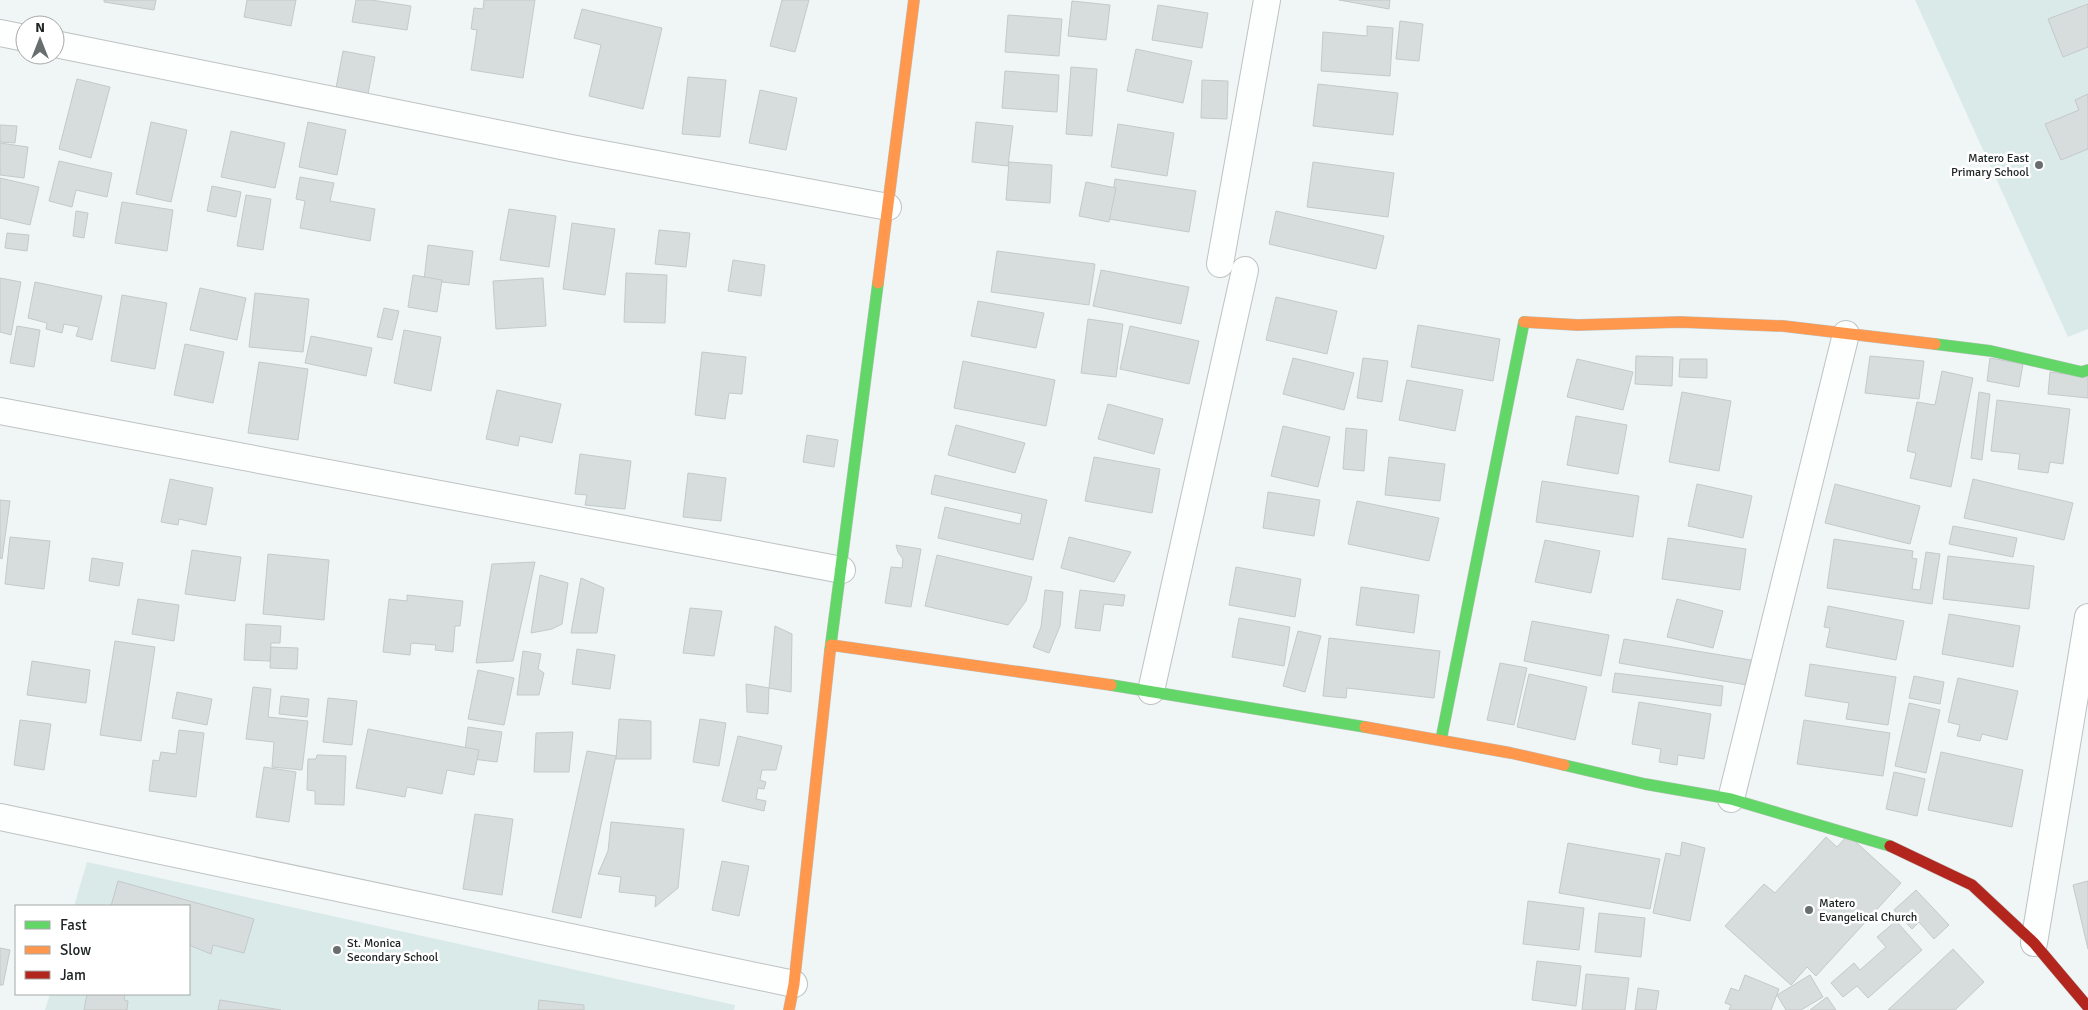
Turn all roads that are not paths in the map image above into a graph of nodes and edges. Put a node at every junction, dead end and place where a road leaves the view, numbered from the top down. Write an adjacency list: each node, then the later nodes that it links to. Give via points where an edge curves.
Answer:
1 (914, 0): 6 (street)
2 (1267, 0): 7 (street)
3 (0, 33): 4 (street)
4 (15, 36)
5 (65, 46): 6 (street, via 571,148)
6 (888, 207): 12 (street)
7 (1220, 264)
8 (1245, 270): 15 (street)
9 (1846, 334): 10 (street, via 1991,351 2065,369); 16 (street, via 1783,326 1680,322 1578,325 1523,322); 17 (street)
10 (2088, 370)
11 (0, 411): 12 (street)
12 (842, 570): 14 (street)
13 (2088, 617): 19 (street)
14 (831, 645): 15 (street); 20 (street)
15 (1150, 691): 16 (street)
16 (1441, 740): 17 (street)
17 (1731, 799): 19 (street, via 1895,847 1972,885)
18 (0, 817): 20 (street)
19 (2034, 943): 21 (street)
20 (794, 984): 22 (street)
21 (2088, 1007)
22 (789, 1010)

